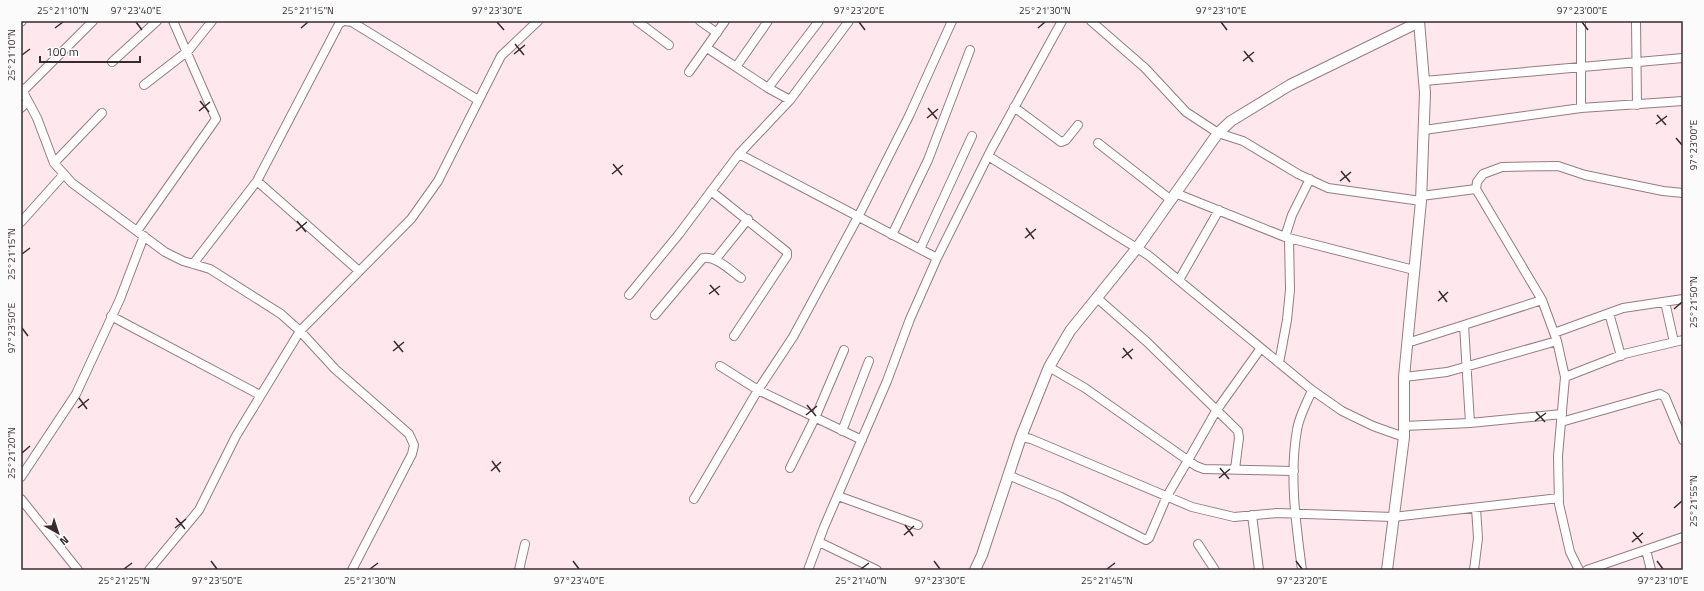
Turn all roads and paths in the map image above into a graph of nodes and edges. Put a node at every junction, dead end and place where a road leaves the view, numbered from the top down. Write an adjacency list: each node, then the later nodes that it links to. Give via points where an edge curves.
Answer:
1 (93, 21): 33 (street)
2 (157, 21): 25 (street)
3 (174, 21): 23 (street)
4 (212, 21): 23 (street)
5 (344, 21): 34 (street, via 352,22); 53 (street, via 339,24)
6 (538, 21): 34 (street, via 501,56)
7 (637, 21): 20 (street)
8 (700, 21): 19 (street)
9 (725, 21): 19 (street)
10 (768, 21): 27 (street)
11 (820, 21): 32 (street)
12 (848, 21): 35 (street)
13 (952, 21): 60 (street, via 912,110)
14 (1062, 21): 39 (street)
15 (1091, 21): 45 (street, via 1145,68 1186,112)
16 (1419, 21): 30 (street); 45 (street, via 1290,85 1231,121)
17 (1581, 21): 28 (street)
18 (1636, 21): 26 (street)
19 (717, 33): 21 (street)
20 (669, 45)
21 (707, 48): 27 (street); 29 (street)
22 (970, 50): 64 (street, via 928,160)
23 (188, 51): 31 (street); 63 (street, via 216,119)
24 (1683, 58): 26 (street)
25 (112, 62)
26 (1637, 63): 28 (street); 38 (street)
27 (736, 66): 32 (street)
28 (1580, 68): 30 (street); 41 (street)
29 (689, 72)
30 (1424, 80): 44 (street)
31 (144, 85)
32 (768, 88): 35 (street)
33 (22, 90): 36 (street)
34 (478, 100): 72 (street, via 433,187 411,219)
35 (790, 100): 48 (street)
36 (28, 101): 40 (street); 50 (street, via 38,118)
37 (1683, 101): 38 (street)
38 (1638, 104): 41 (street)
39 (1014, 107): 43 (street, via 1061,142); 49 (street)
40 (21, 108)
41 (1580, 108): 44 (street)
42 (102, 113): 50 (street)
43 (1078, 126)
44 (1424, 130): 58 (street)
45 (1218, 133): 52 (street, via 1243,141); 57 (street)
46 (972, 136): 67 (street)
47 (1098, 142): 57 (street)
48 (739, 154): 55 (street); 60 (street)
49 (988, 156): 66 (street); 68 (street)
50 (54, 163): 51 (street)
51 (64, 174): 62 (street); 63 (street, via 72,183)
52 (1310, 180): 58 (street, via 1328,188); 65 (street, via 1297,204)
53 (257, 181): 70 (street); 72 (street)
54 (1476, 189): 56 (street, via 1477,182 1483,174 1502,167 1558,166 1585,175); 58 (street); 78 (street)
55 (712, 191): 61 (street); 75 (street)
56 (1683, 193)
57 (1173, 196): 59 (street); 66 (street)
58 (1421, 198): 71 (street)
59 (1219, 210): 65 (street); 74 (street)
60 (858, 217): 64 (street); 100 (street, via 793,337)
61 (748, 219): 69 (street); 85 (street, via 785,249 787,256)
62 (21, 222)
63 (140, 234): 70 (street, via 165,252); 82 (street, via 120,299)
64 (892, 235): 67 (street)
65 (1287, 237): 71 (street); 94 (street, via 1290,290)
66 (1137, 248): 74 (street); 76 (street)
67 (920, 249): 68 (street)
68 (937, 258): 111 (street)
69 (715, 260): 73 (street); 81 (street, via 707,256 703,258)
70 (192, 264): 84 (street, via 210,269 281,314)
71 (1414, 270): 89 (street)
72 (359, 271): 84 (street)
73 (741, 278)
74 (1179, 280): 90 (street)
75 (629, 295)
76 (1097, 298): 97 (street, via 1070,331); 103 (street, via 1147,342)
77 (1683, 299): 79 (street)
78 (1542, 300): 83 (street); 86 (street)
79 (1665, 302): 80 (street, via 1623,308); 88 (street)
80 (1609, 313): 86 (street); 92 (street)
81 (655, 315)
82 (111, 316): 102 (street); 118 (street, via 76,394)
83 (1464, 325): 89 (street); 96 (street)
84 (300, 331): 102 (street); 136 (street, via 335,369 409,434 414,445)
85 (734, 336)
86 (1555, 337): 96 (street); 98 (street)
87 (1683, 340): 88 (street)
88 (1674, 342): 92 (street)
89 (1407, 343): 99 (street)
90 (1261, 348): 94 (street); 103 (street)
91 (844, 350): 104 (street)
92 (1621, 356): 98 (street)
93 (869, 361): 108 (street)
94 (1279, 362): 101 (street)
95 (720, 366): 100 (street)
96 (1468, 366): 99 (street, via 1447,372); 106 (street)
97 (1050, 367): 109 (street); 113 (street, via 1085,388)
98 (1565, 376): 105 (street)
99 (1404, 377): 107 (street)
100 (758, 390): 104 (street); 123 (street)
101 (1312, 390): 110 (street, via 1342,411); 116 (street, via 1297,430)
102 (260, 395): 135 (street, via 199,510)
103 (1216, 411): 113 (street); 115 (street, via 1238,431)
104 (815, 418): 108 (street); 114 (street)
105 (1562, 418): 106 (street); 112 (street, via 1660,394 1665,397); 121 (street, via 1558,456)
106 (1470, 423): 107 (street)
107 (1404, 426): 110 (street)
108 (842, 431): 111 (street)
109 (1021, 437): 117 (street); 120 (street)
110 (1404, 437): 127 (street)
111 (862, 440): 119 (street)
112 (1683, 440)
113 (1187, 462): 115 (street, via 1204,469); 120 (street)
114 (790, 468)
115 (1236, 470): 116 (street)
116 (1294, 471): 125 (street)
117 (1008, 475): 120 (street, via 1061,497 1146,540); 140 (street)
118 (21, 477)
119 (838, 496): 128 (street); 130 (street)
120 (1167, 496): 126 (street, via 1192,507 1234,517)
121 (1559, 498): 124 (street); 146 (street, via 1570,552)
122 (21, 499): 134 (street)
123 (694, 499)
124 (1476, 508): 127 (street); 145 (street, via 1478,538)
125 (1295, 513): 126 (street); 127 (street); 143 (street)
126 (1252, 515): 142 (street)
127 (1393, 517): 144 (street)
128 (918, 525)
129 (1683, 537): 133 (street)
130 (819, 542): 138 (street); 139 (street)
131 (525, 544): 137 (street)
132 (1198, 544): 141 (street)
133 (1646, 550): 147 (street); 148 (street)
134 (78, 570)
135 (149, 570)
136 (352, 570)
137 (518, 570)
138 (808, 570)
139 (878, 570)
140 (975, 570)
141 (1215, 570)
142 (1259, 570)
143 (1302, 570)
144 (1387, 570)
145 (1474, 570)
146 (1579, 570)
147 (1587, 570)
148 (1651, 570)

